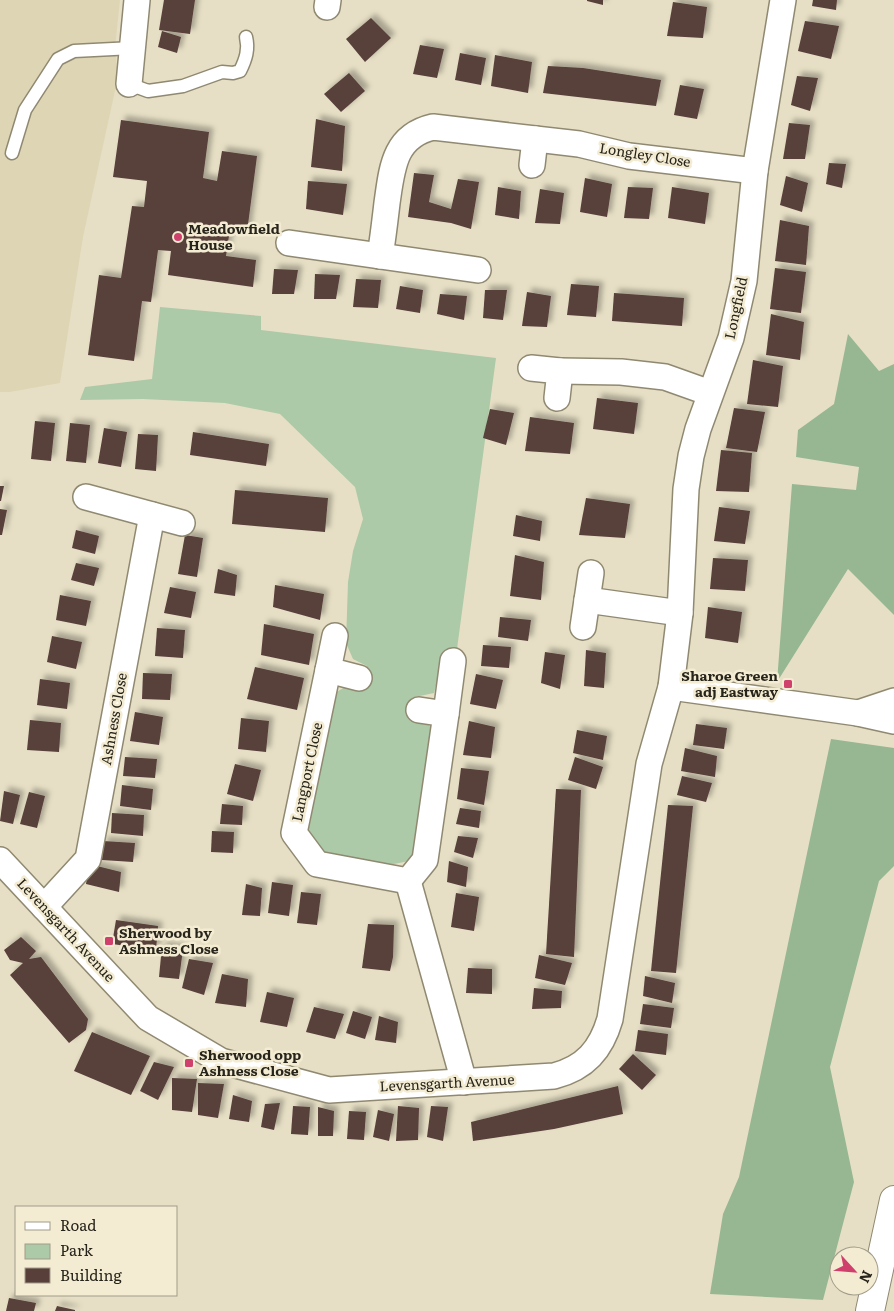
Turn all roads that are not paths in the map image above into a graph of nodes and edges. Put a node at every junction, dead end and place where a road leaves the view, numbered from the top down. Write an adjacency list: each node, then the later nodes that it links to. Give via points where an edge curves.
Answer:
1 (137, 0): 4 (street)
2 (783, 0): 9 (street, Longfield)
3 (246, 37): 5 (lane, via 246,60 240,71 222,72 183,86 148,91)
4 (133, 48): 5 (street); 7 (lane, via 74,51 58,59 25,110)
5 (129, 84)
6 (536, 139): 8 (street); 9 (street, Longley Close, via 579,144 629,156); 11 (street, Longley Close, via 433,127 412,135 398,152 394,163)
7 (12, 152)
8 (532, 165)
9 (755, 171): 15 (street, Longfield, via 744,281 731,338)
10 (289, 243): 11 (street)
11 (380, 256): 12 (street)
12 (478, 270)
13 (531, 368): 14 (street)
14 (560, 371): 15 (street, via 665,377); 16 (street)
15 (710, 393): 22 (street, Longfield, via 691,456 686,489)
16 (557, 398)
17 (86, 498): 18 (street)
18 (152, 515): 19 (street); 36 (street, Ashness Close, via 88,860)
19 (182, 523)
20 (591, 574): 21 (street)
21 (587, 600): 22 (street); 23 (street)
22 (680, 613): 28 (street, Longfield)
23 (583, 627)
24 (335, 636): 26 (street, Langport Close)
25 (454, 661): 32 (street)
26 (328, 670): 27 (street); 35 (street, Langport Close, via 294,833 318,864)
27 (359, 678)
28 (671, 687): 31 (street); 37 (street, Levensgarth Avenue, via 649,764 605,1036 588,1060 567,1073)
29 (894, 701): 31 (street)
30 (419, 710): 32 (street)
31 (858, 713): 33 (street)
32 (446, 714): 35 (street, via 425,860)
33 (894, 721)
34 (0, 860): 36 (street, Levensgarth Avenue)
35 (408, 881): 37 (street)
36 (44, 907): 37 (street, Levensgarth Avenue, via 148,1018 221,1061 329,1090)
37 (464, 1082)
38 (894, 1200): 39 (main road)
39 (870, 1311)

